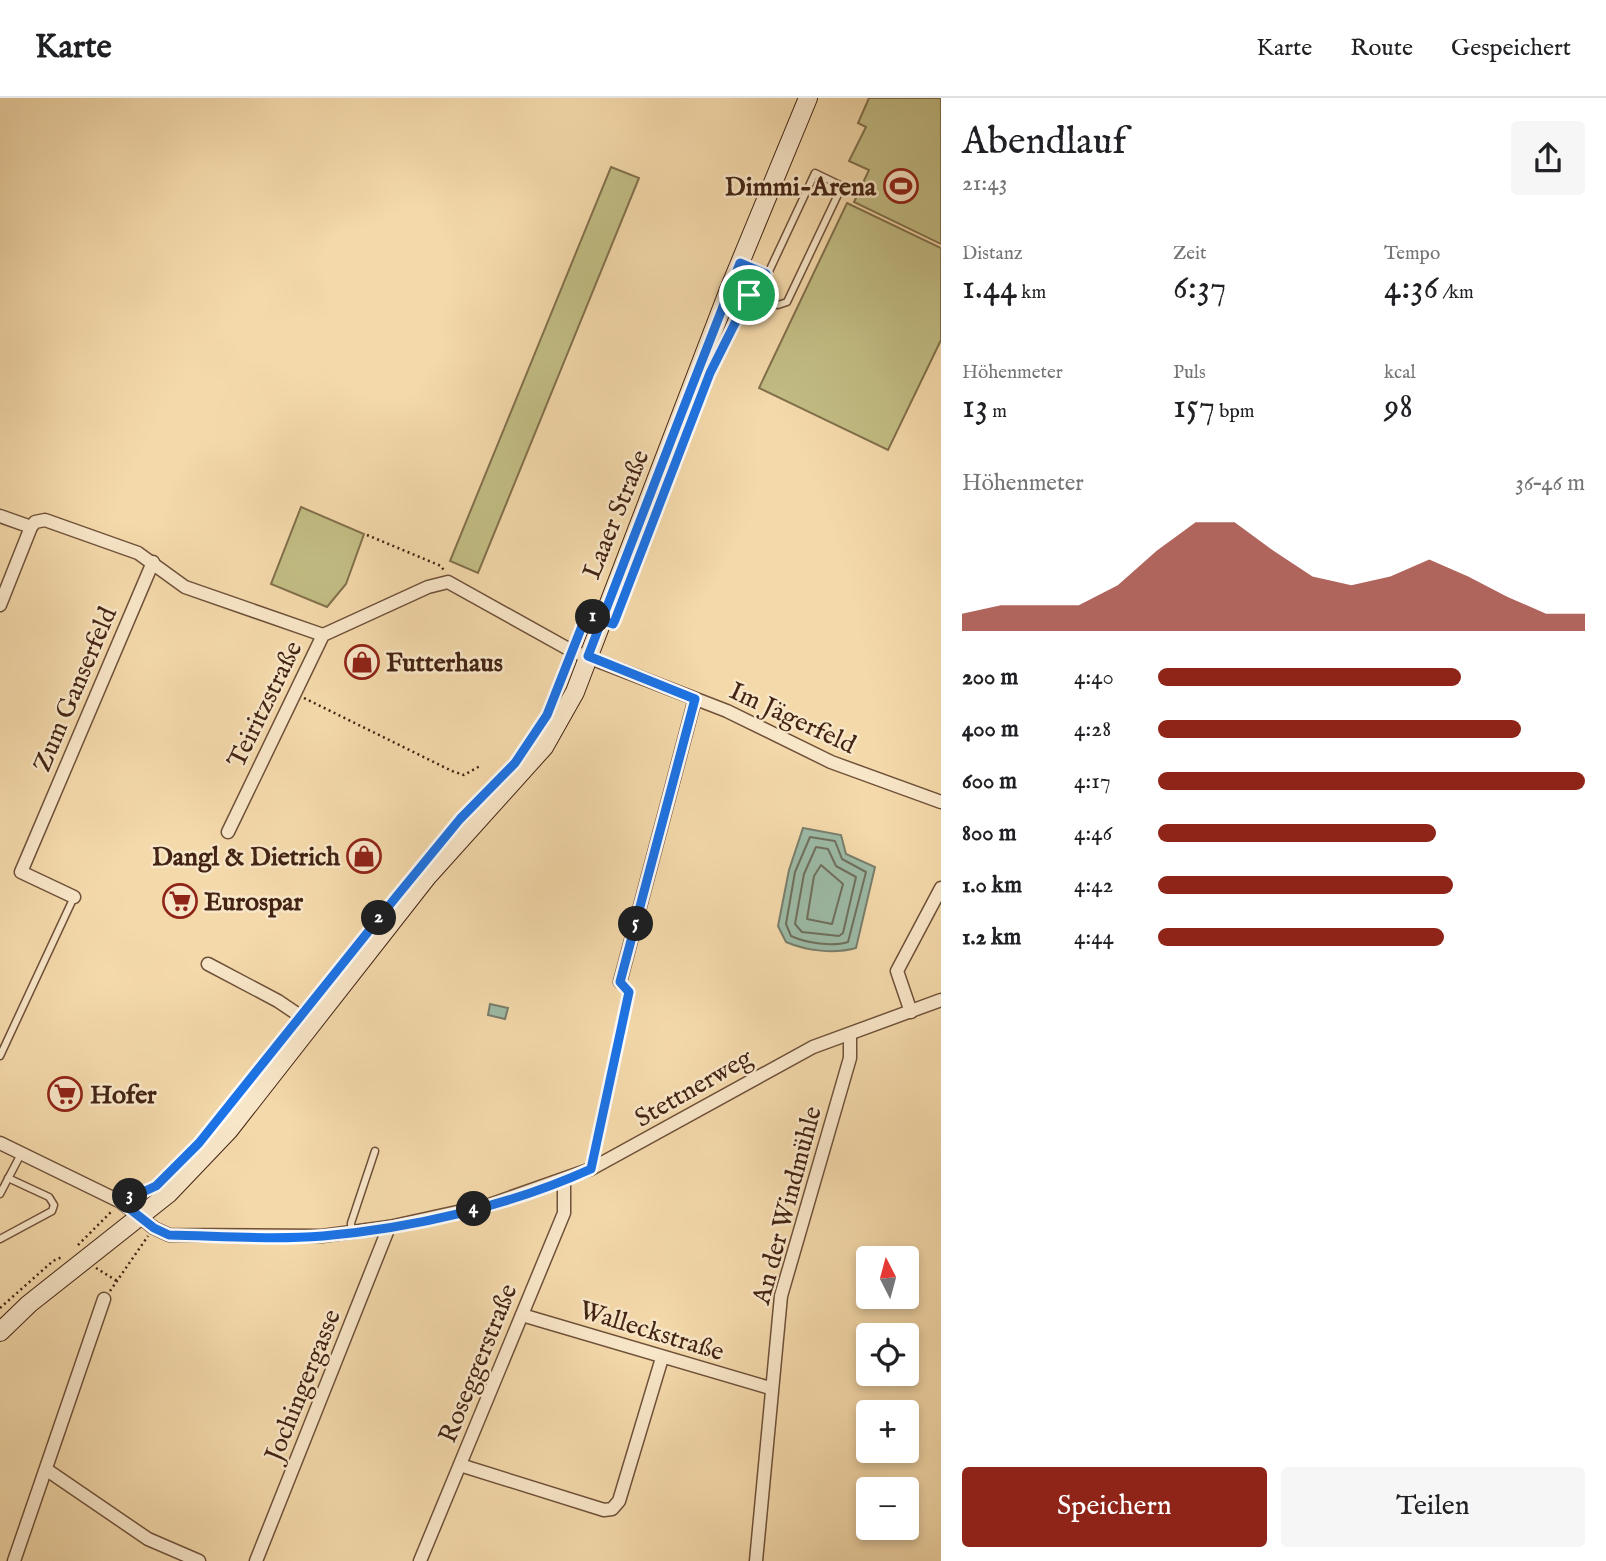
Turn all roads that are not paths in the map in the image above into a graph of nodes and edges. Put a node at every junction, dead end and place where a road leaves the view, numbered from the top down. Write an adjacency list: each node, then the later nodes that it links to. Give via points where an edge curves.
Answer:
1 (808, 98): 2 (street, Laaer Straße)
2 (740, 263): 3 (lane); 4 (street, Laaer Straße)
3 (766, 274): 5 (lane); 5 (lane, via 815,173 842,186 786,302 778,305)
4 (730, 287): 5 (lane); 11 (street, Laaer Straße, via 602,620)
5 (753, 296)
6 (0, 516): 7 (street)
7 (31, 527): 8 (street, via 40,520 49,521); 9 (street)
8 (153, 562): 10 (street, via 185,587); 16 (street, Zum Ganserfeld, via 22,872)
9 (0, 605)
10 (323, 635): 11 (street, Teiritzstraße, via 448,582); 14 (street, Teiritzstraße)
11 (580, 653): 12 (street, Im Jägerfeld); 21 (street, Laaer Straße, via 565,713 544,747 449,852)
12 (695, 699): 13 (street, Im Jägerfeld, via 831,762); 18 (street)
13 (941, 802)
14 (228, 831)
15 (941, 888): 20 (street, via 897,971)
16 (74, 897): 23 (lane)
17 (208, 964): 21 (street)
18 (620, 982)
19 (941, 1000): 20 (street, Stettnerweg)
20 (911, 1012): 22 (street, Stettnerweg)
21 (312, 1024): 30 (street, Laaer Straße, via 229,1130)
22 (849, 1035): 28 (street, Stettnerweg, via 787,1059); 38 (street, An der Windmühle, via 850,1058 782,1290)
23 (0, 1056)
24 (0, 1143): 26 (street)
25 (375, 1151): 32 (lane)
26 (21, 1154): 27 (lane); 30 (street, via 121,1202)
27 (8, 1178): 29 (lane); 33 (lane, via 49,1196 54,1205)
28 (564, 1181): 31 (street, Stettnerweg, via 489,1205); 35 (street, Roseggerstraße, via 564,1213)
29 (0, 1194)
30 (146, 1223): 32 (street, Stettnerweg, via 169,1235 274,1238); 36 (street, Laaer Straße, via 81,1254)
31 (389, 1227): 32 (street, Stettnerweg); 43 (street, Jochingergasse)
32 (351, 1233)
33 (0, 1239)
34 (104, 1299): 40 (street)
35 (522, 1315): 37 (street, Walleckstraße); 39 (street, Roseggerstraße)
36 (0, 1332)
37 (662, 1358): 38 (street, Walleckstraße); 39 (street, via 619,1501 612,1509)
38 (770, 1388): 45 (street, An der Windmühle)
39 (460, 1465): 44 (street, Roseggerstraße)
40 (47, 1470): 41 (street); 42 (street, via 148,1539)
41 (14, 1561)
42 (199, 1561)
43 (256, 1561)
44 (420, 1561)
45 (756, 1561)

